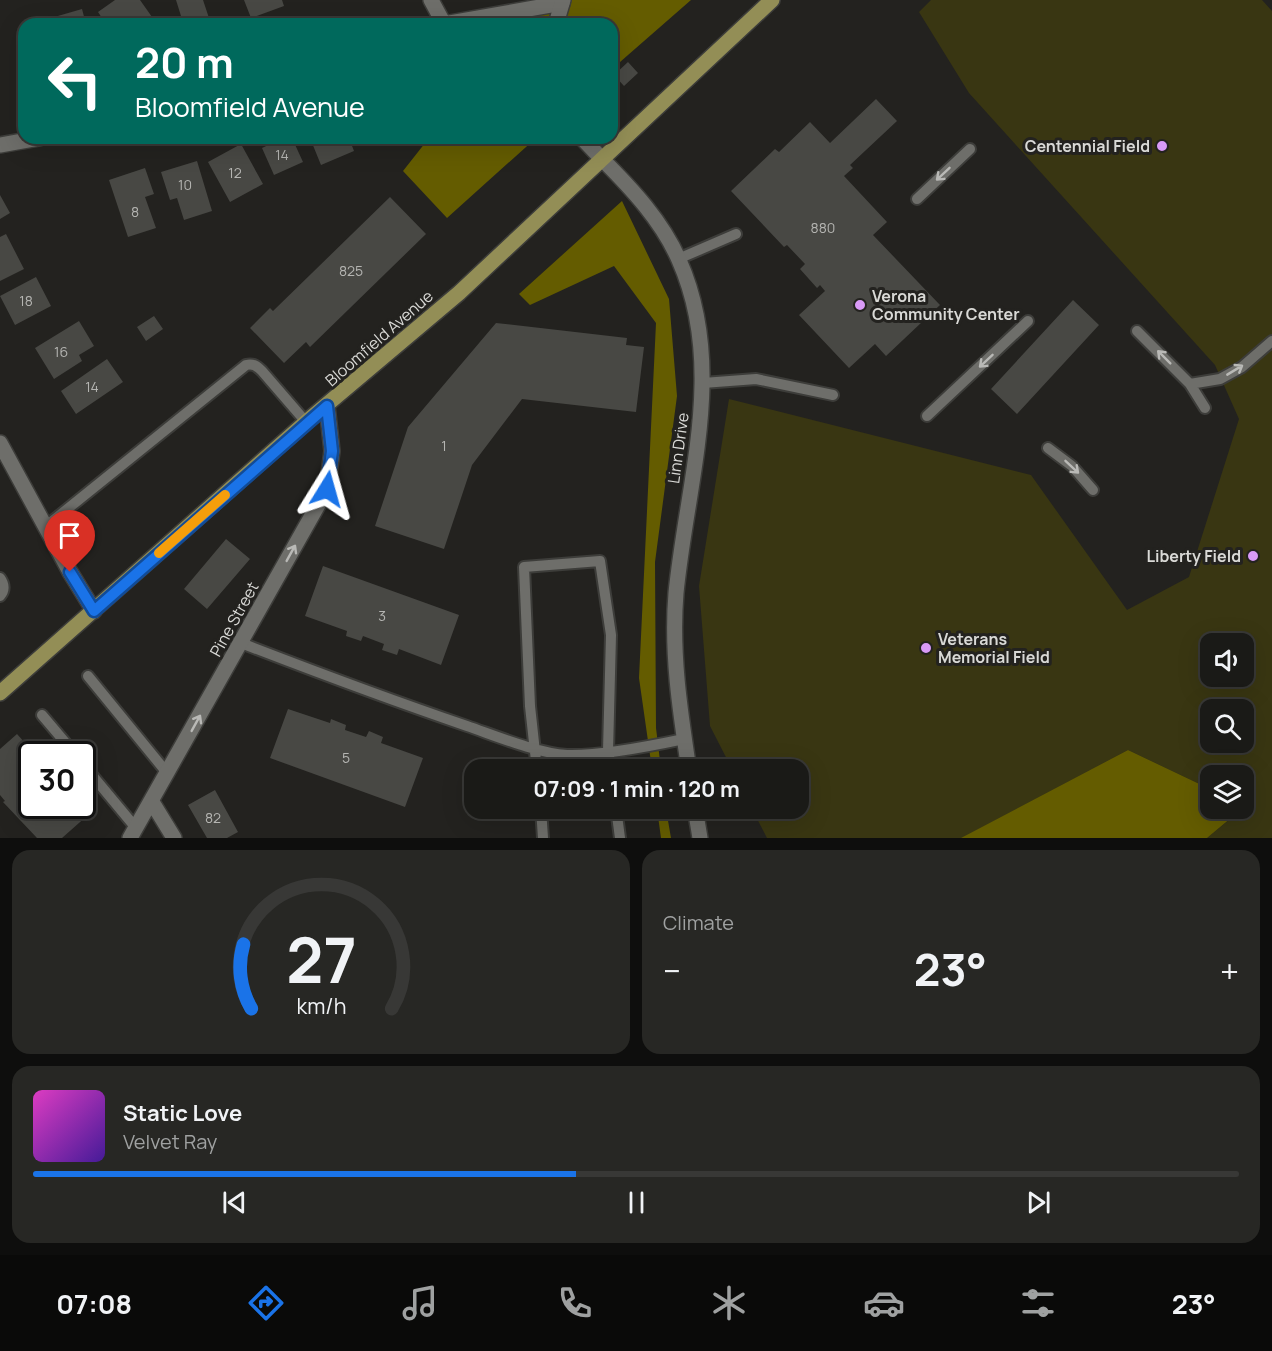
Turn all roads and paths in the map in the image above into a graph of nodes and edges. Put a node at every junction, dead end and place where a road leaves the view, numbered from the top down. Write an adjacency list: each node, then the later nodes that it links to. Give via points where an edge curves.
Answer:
1 (431, 0): 4 (street)
2 (772, 0): 11 (main road, Bloomfield Avenue)
3 (562, 1): 5 (street); 6 (street)
4 (441, 18)
5 (475, 18)
6 (558, 18)
7 (18, 142): 9 (street)
8 (588, 144): 11 (street, Linn Drive)
9 (0, 145)
10 (970, 149): 12 (lane, one-way to 12)
11 (602, 159): 14 (street, Linn Drive, via 648,208); 21 (main road, Bloomfield Avenue, via 459,293)
12 (916, 199)
13 (736, 234): 14 (lane)
14 (678, 259): 18 (street, Linn Drive, via 699,327)
15 (1028, 321): 23 (lane, one-way to 23)
16 (1137, 331): 19 (lane, one-way to 16)
17 (1272, 340): 19 (lane, one-way to 17, via 1220,379 1242,367)
18 (703, 383): 20 (lane, via 756,379); 36 (street, Linn Drive, via 676,594 677,693)
19 (1190, 384): 22 (lane)
20 (833, 395)
21 (327, 406): 24 (main road, Bloomfield Avenue); 32 (street, Pine Street, one-way to 21, via 327,489 332,451)
22 (1205, 408)
23 (927, 416)
24 (306, 422): 28 (lane, via 262,371 246,365); 31 (main road, Bloomfield Avenue)
25 (0, 443): 28 (street)
26 (1048, 448): 27 (lane, one-way to 27, via 1072,465)
27 (1094, 490)
28 (45, 527): 31 (street)
29 (0, 579): 30 (lane, via 4,590)
30 (0, 596)
31 (94, 611): 34 (main road, Bloomfield Avenue)
32 (241, 644): 38 (lane); 43 (street, Pine Street, one-way to 32)
33 (88, 676): 43 (lane)
34 (0, 693)
35 (42, 716): 37 (lane)
36 (684, 739): 39 (lane); 42 (street, Linn Drive)
37 (64, 741)
38 (536, 748): 39 (lane, via 567,754); 39 (lane, via 530,706 524,567 600,561 611,635); 40 (lane)
39 (608, 751): 41 (lane)
40 (536, 759)
41 (609, 759)
42 (687, 759)
43 (168, 774): 45 (street, Pine Street)
44 (96, 782): 49 (lane)
45 (152, 802): 49 (street, Pine Street); 50 (street)
46 (542, 819): 51 (lane)
47 (617, 819): 52 (lane)
48 (697, 819): 53 (street)
49 (134, 833)
50 (174, 838)
51 (543, 838)
52 (620, 838)
53 (700, 838)

